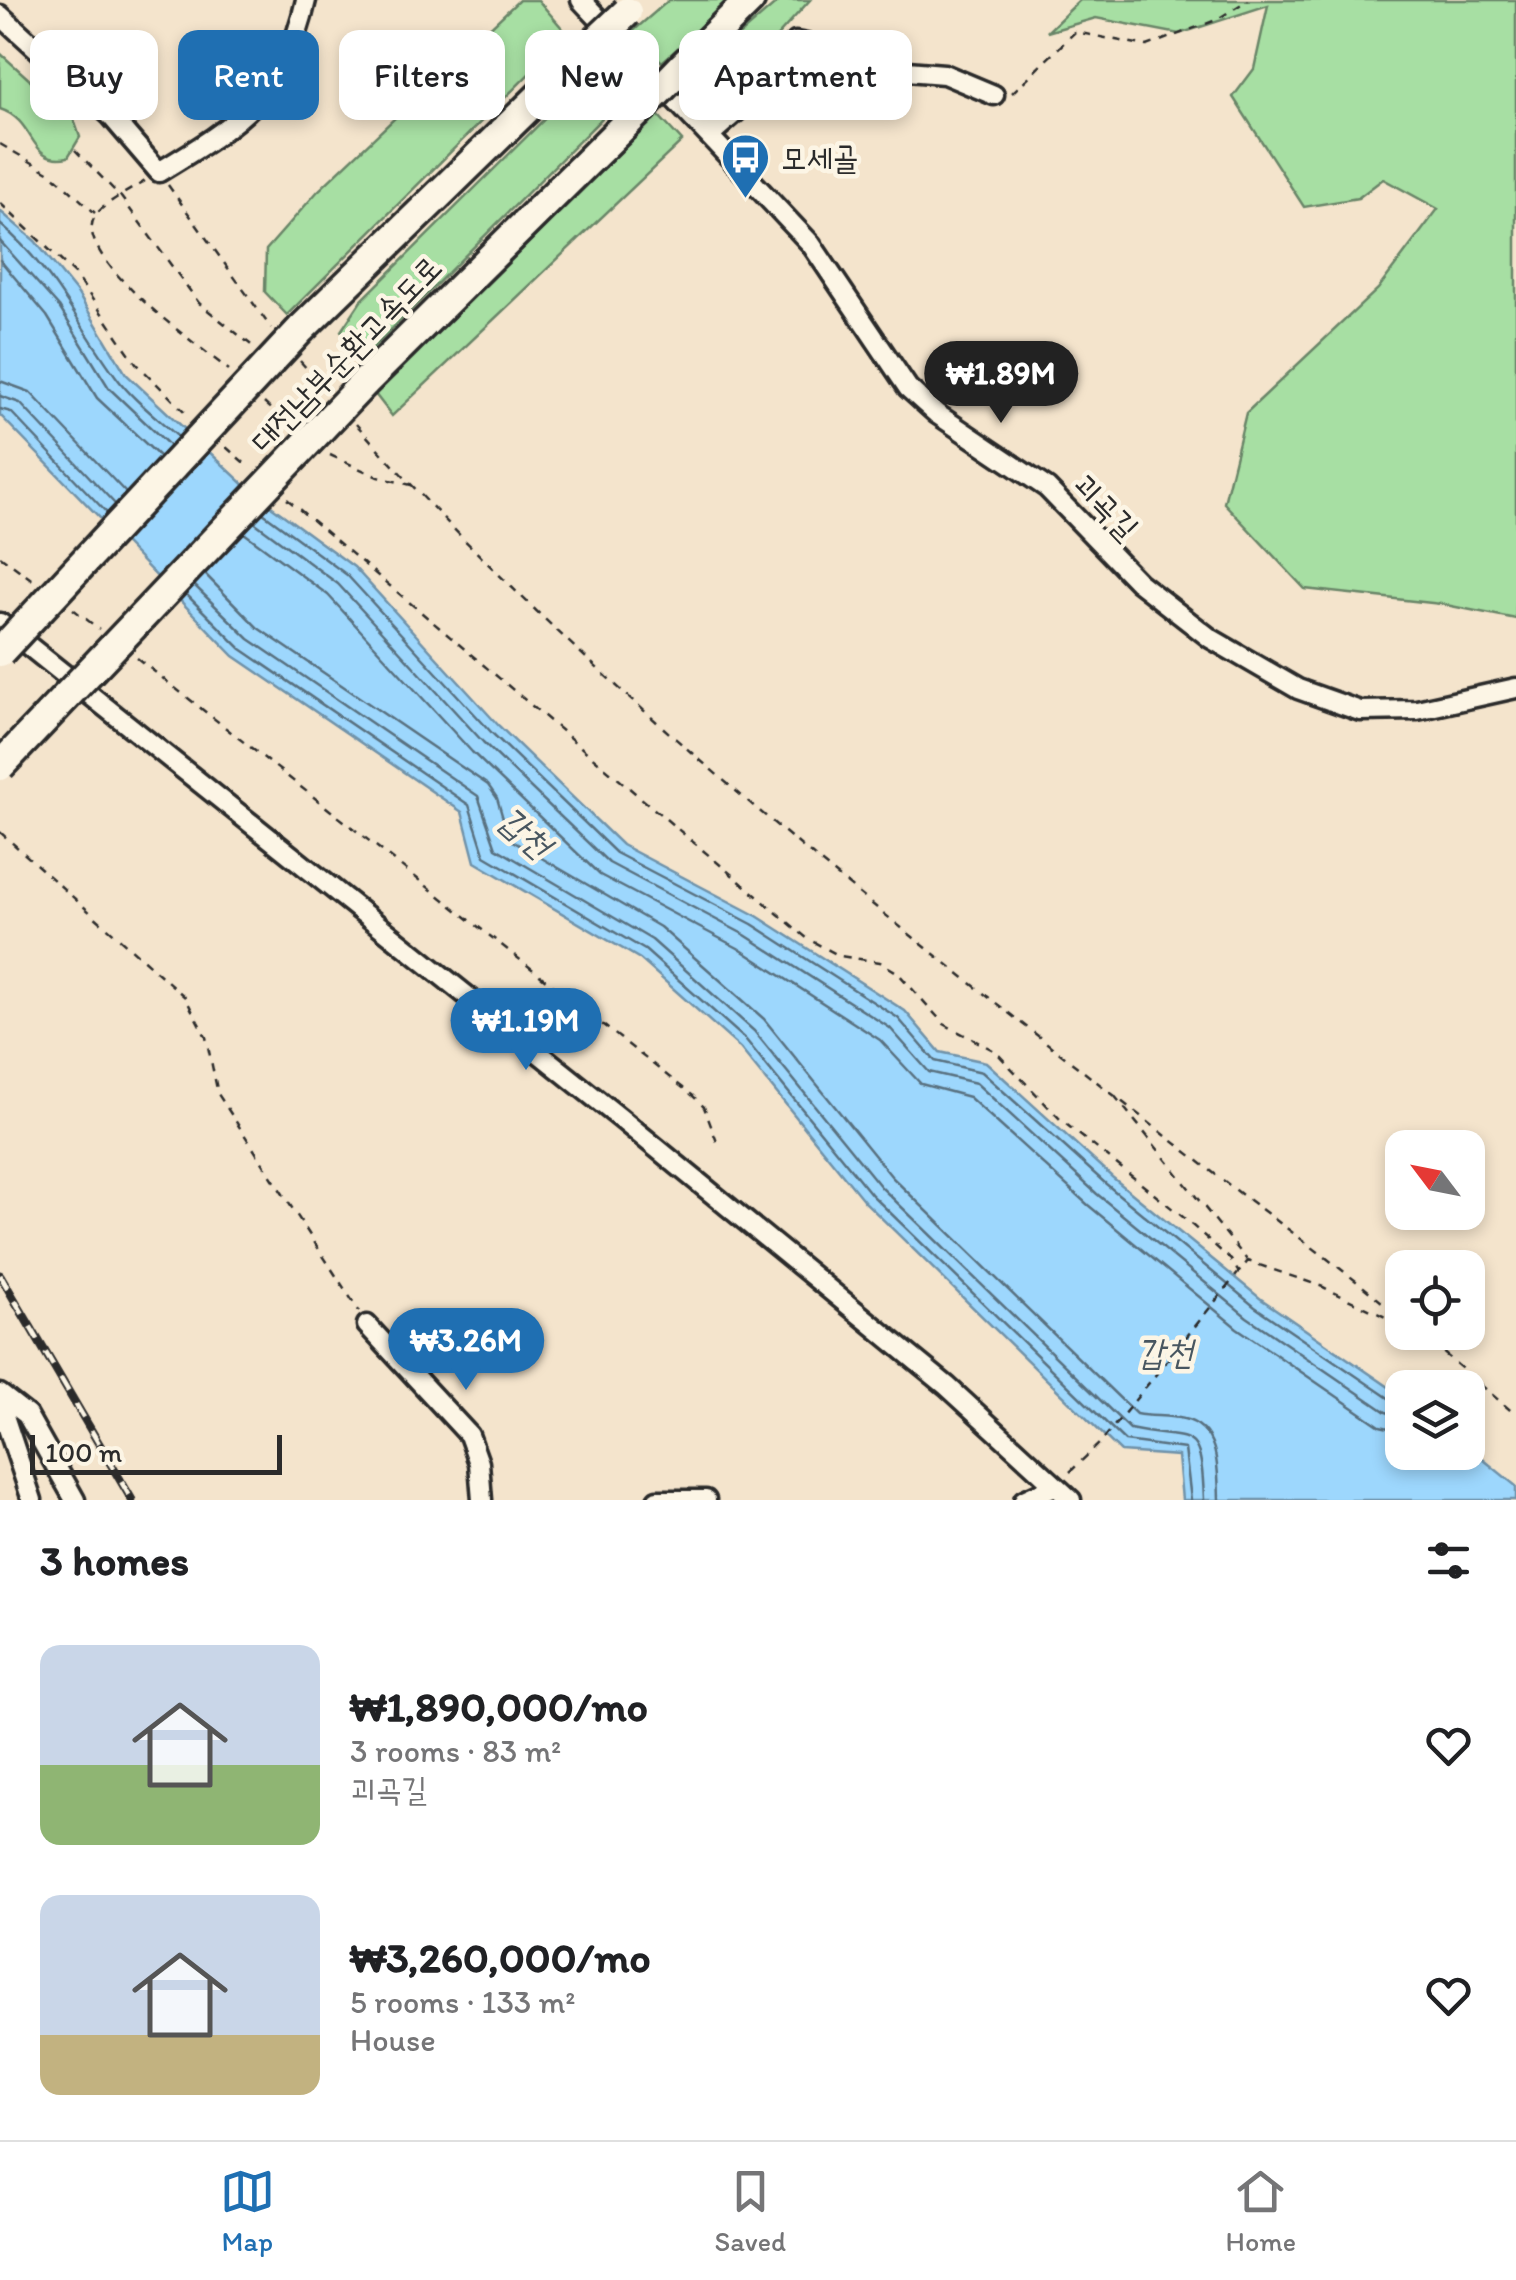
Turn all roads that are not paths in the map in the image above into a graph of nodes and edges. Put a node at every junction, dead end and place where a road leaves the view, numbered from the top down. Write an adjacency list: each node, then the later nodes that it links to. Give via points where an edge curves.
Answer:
1 (306, 0): 5 (street, via 292,52 252,111 159,172 111,116)
2 (580, 0): 7 (street, 괴곡길)
3 (750, 0): 11 (highway, 대전남부순환고속도로, bridge, via 364,383)
4 (633, 6): 9 (highway, 대전남부순환고속도로, bridge, via 290,339)
5 (0, 14)
6 (994, 95): 7 (street, via 944,74 858,67 822,47 796,42)
7 (711, 134): 10 (street, 괴곡길, via 811,244 908,388 1048,488 1138,582 1210,638 1298,688 1360,711 1417,710)
8 (0, 622): 15 (street, via 635,1130 946,1386)
9 (0, 652)
10 (1516, 688)
11 (0, 766)
12 (367, 1325): 18 (street, via 469,1435)
13 (0, 1394): 17 (street, via 27,1414)
14 (0, 1404): 16 (street)
15 (1054, 1486): 21 (street); 22 (street)
16 (32, 1500)
17 (75, 1500)
18 (482, 1500)
19 (657, 1500): 20 (street)
20 (706, 1500)
21 (1024, 1500)
22 (1071, 1500)

